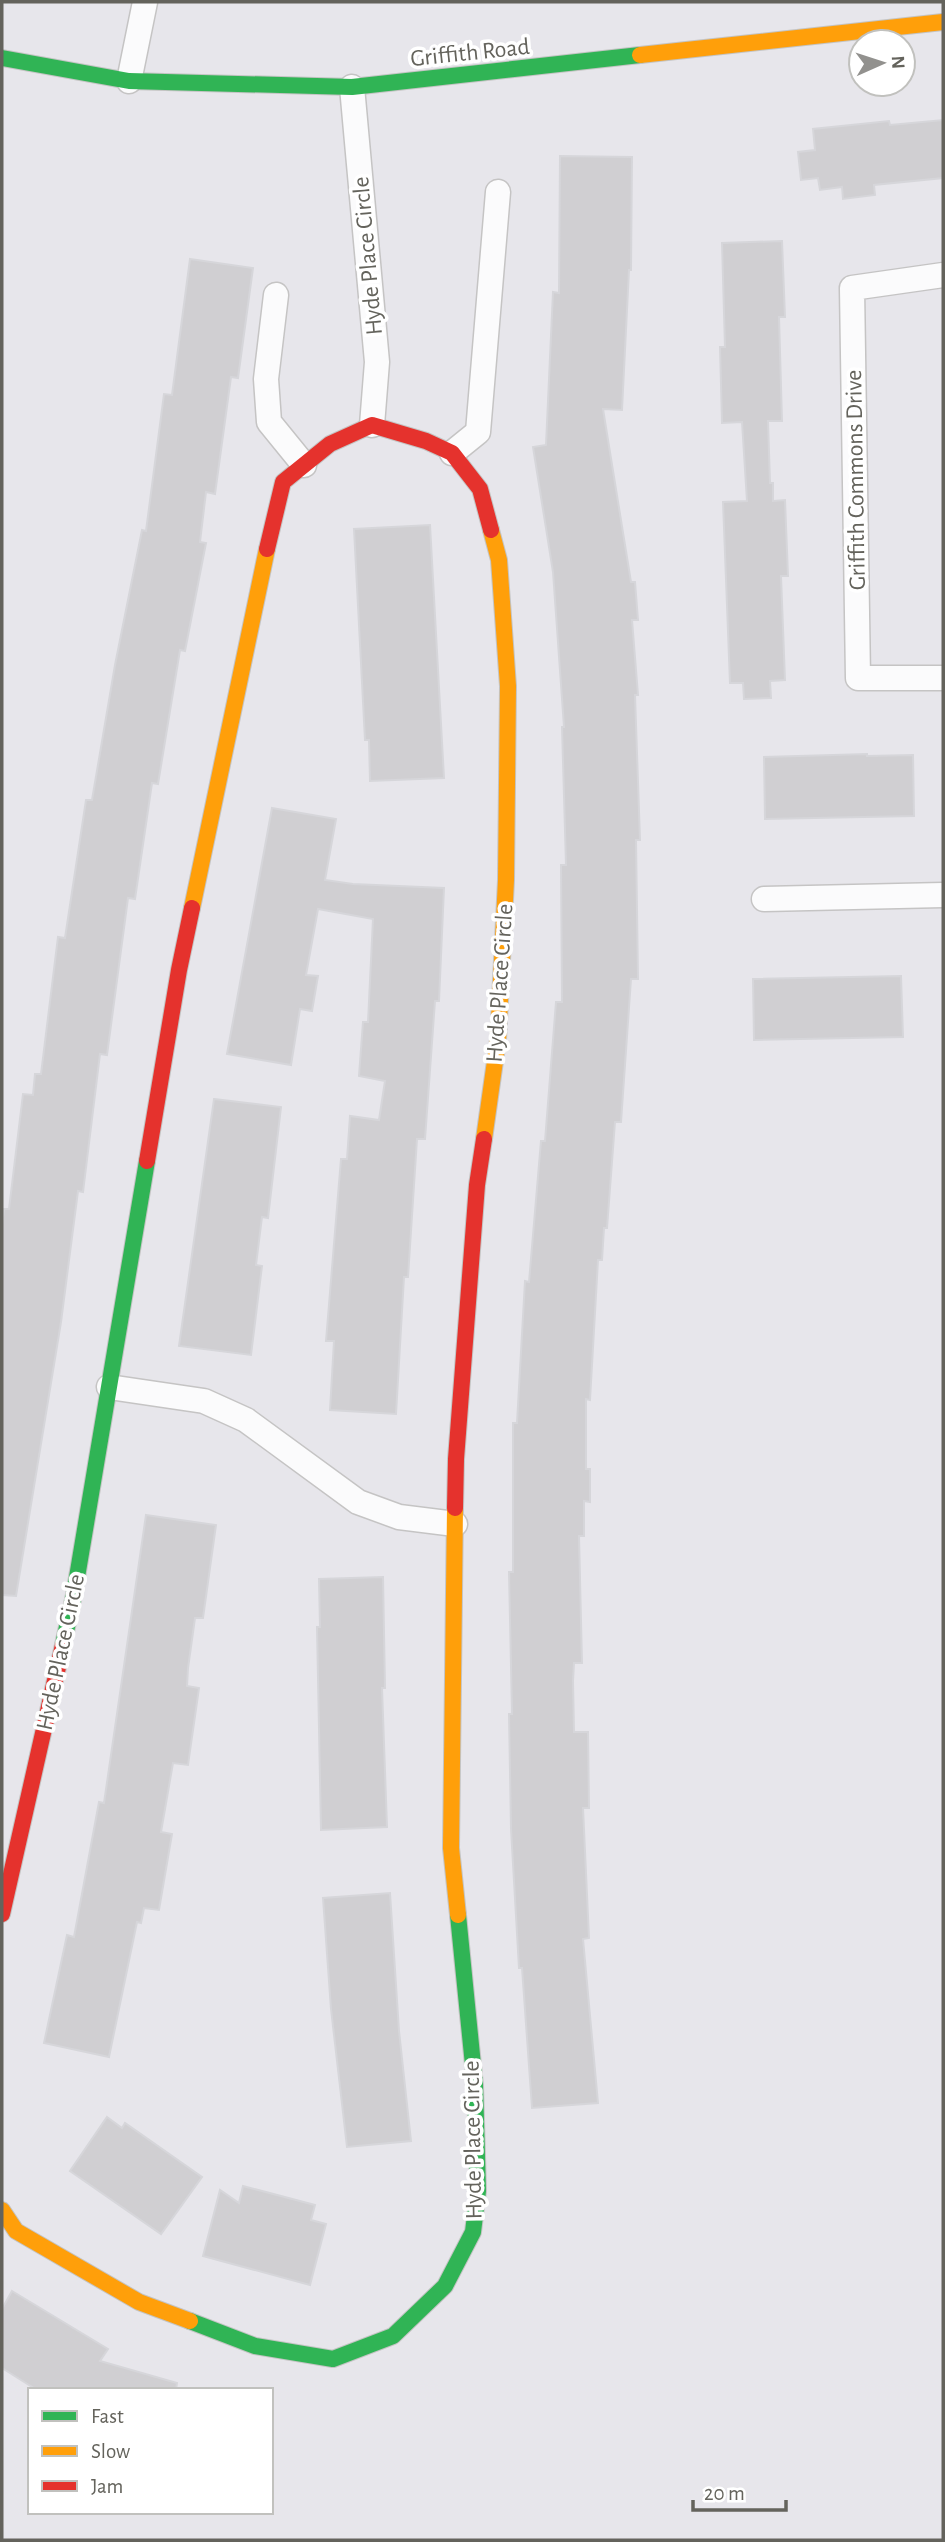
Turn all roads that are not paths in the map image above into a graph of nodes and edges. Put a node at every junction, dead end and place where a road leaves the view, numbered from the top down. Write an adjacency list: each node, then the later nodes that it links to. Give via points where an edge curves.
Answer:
1 (145, 2): 4 (street)
2 (943, 22): 5 (street, Griffith Road)
3 (2, 58): 4 (street, Griffith Road)
4 (129, 81): 5 (street, Griffith Road)
5 (352, 87): 9 (street, Hyde Place Circle, via 377,362)
6 (498, 192): 10 (street, via 478,432)
7 (943, 275): 12 (street, Griffith Commons Drive, via 852,288 858,678)
8 (276, 295): 11 (street, via 266,379 269,422)
9 (372, 425): 10 (street, Hyde Place Circle, via 426,440); 11 (street, Hyde Place Circle, via 330,444)
10 (452, 453): 16 (street, Hyde Place Circle, via 480,489 499,560 508,686 498,1040 477,1185)
11 (304, 465): 15 (street, Hyde Place Circle, via 283,482 262,568 179,970)
12 (943, 678)
13 (943, 895): 14 (street)
14 (764, 899)
15 (108, 1387): 16 (street, via 204,1401 246,1420 358,1502 399,1517); 17 (street, Hyde Place Circle, via 74,1595)
16 (455, 1524): 18 (street, Hyde Place Circle, via 452,1849 475,2085 478,2191 473,2232 445,2286 393,2336 333,2359 255,2346 139,2302 16,2231)
17 (2, 1914)
18 (2, 2210)

